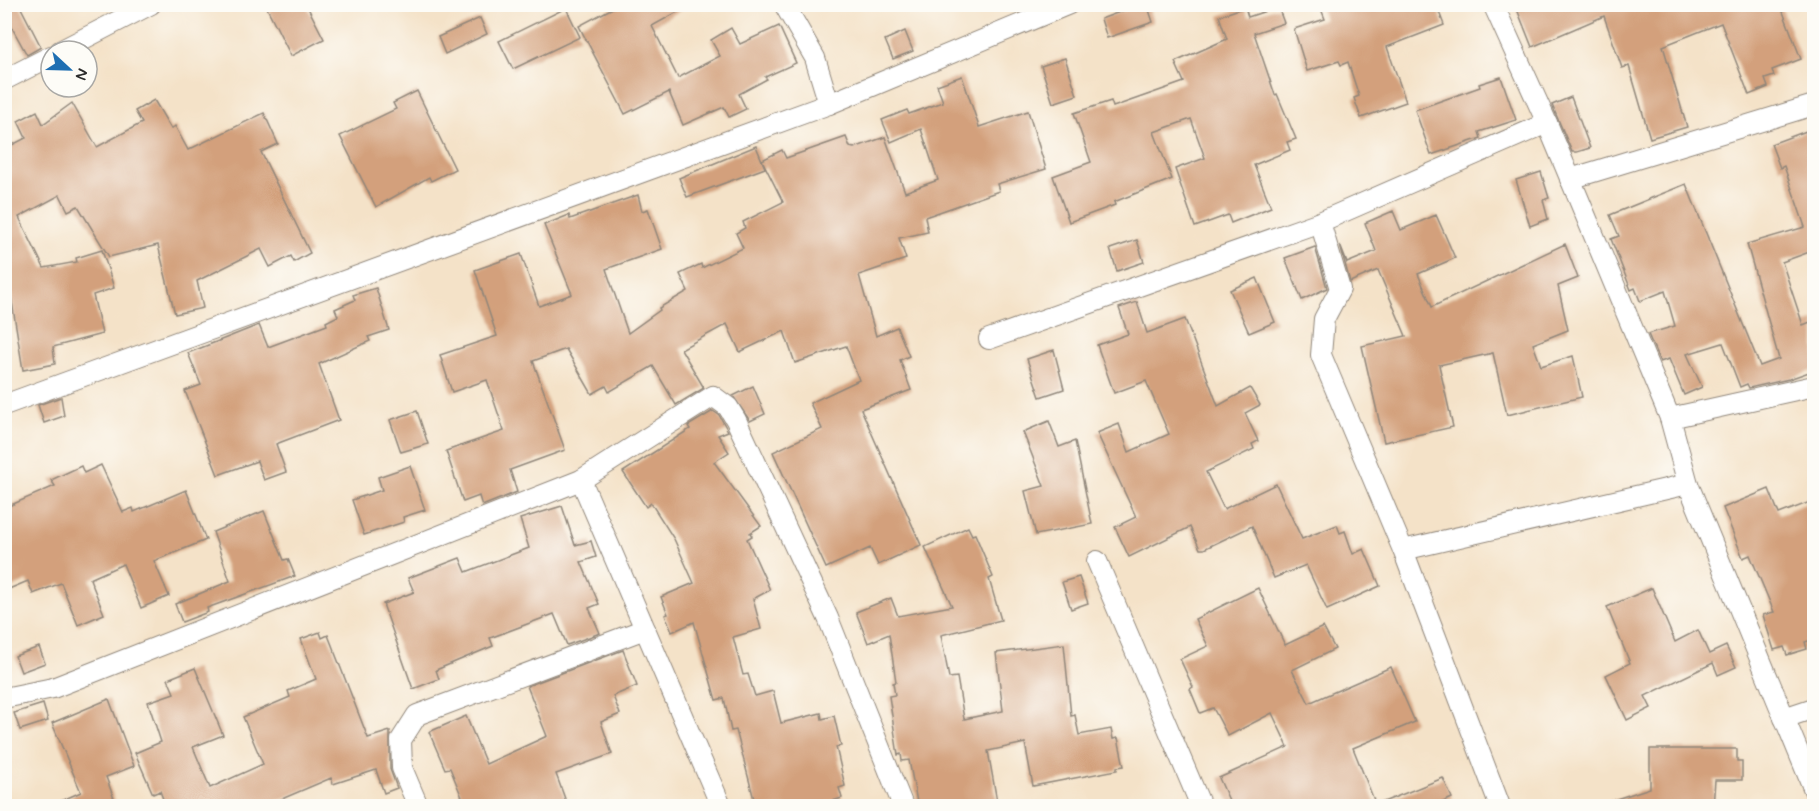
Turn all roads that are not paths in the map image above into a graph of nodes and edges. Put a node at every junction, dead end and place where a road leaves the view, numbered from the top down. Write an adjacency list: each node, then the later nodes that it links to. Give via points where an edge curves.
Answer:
1 (152, 4): 5 (street)
2 (784, 4): 8 (street, via 814,58)
3 (1069, 4): 8 (street)
4 (1493, 4): 10 (street)
5 (83, 39)
6 (39, 62): 7 (street)
7 (4, 80)
8 (829, 105): 15 (street)
9 (1815, 105): 11 (street)
10 (1547, 123): 11 (street); 12 (street)
11 (1570, 179): 16 (street)
12 (1320, 222): 13 (street); 19 (street, via 1340,289 1324,319 1321,355)
13 (989, 339)
14 (1815, 386): 16 (street)
15 (4, 405)
16 (1670, 418): 18 (street)
17 (580, 480): 21 (street); 22 (street, via 53,688); 28 (street, via 713,396 728,407 828,618)
18 (1688, 484): 19 (street); 24 (street)
19 (1403, 550): 30 (street)
20 (1097, 561): 29 (street)
21 (645, 629): 26 (street, via 417,716 401,740 402,768); 27 (street)
22 (4, 698)
23 (1815, 708): 24 (street)
24 (1784, 718): 25 (street)
25 (1815, 790)
26 (418, 807)
27 (721, 807)
28 (903, 807)
29 (1201, 807)
30 (1500, 807)

